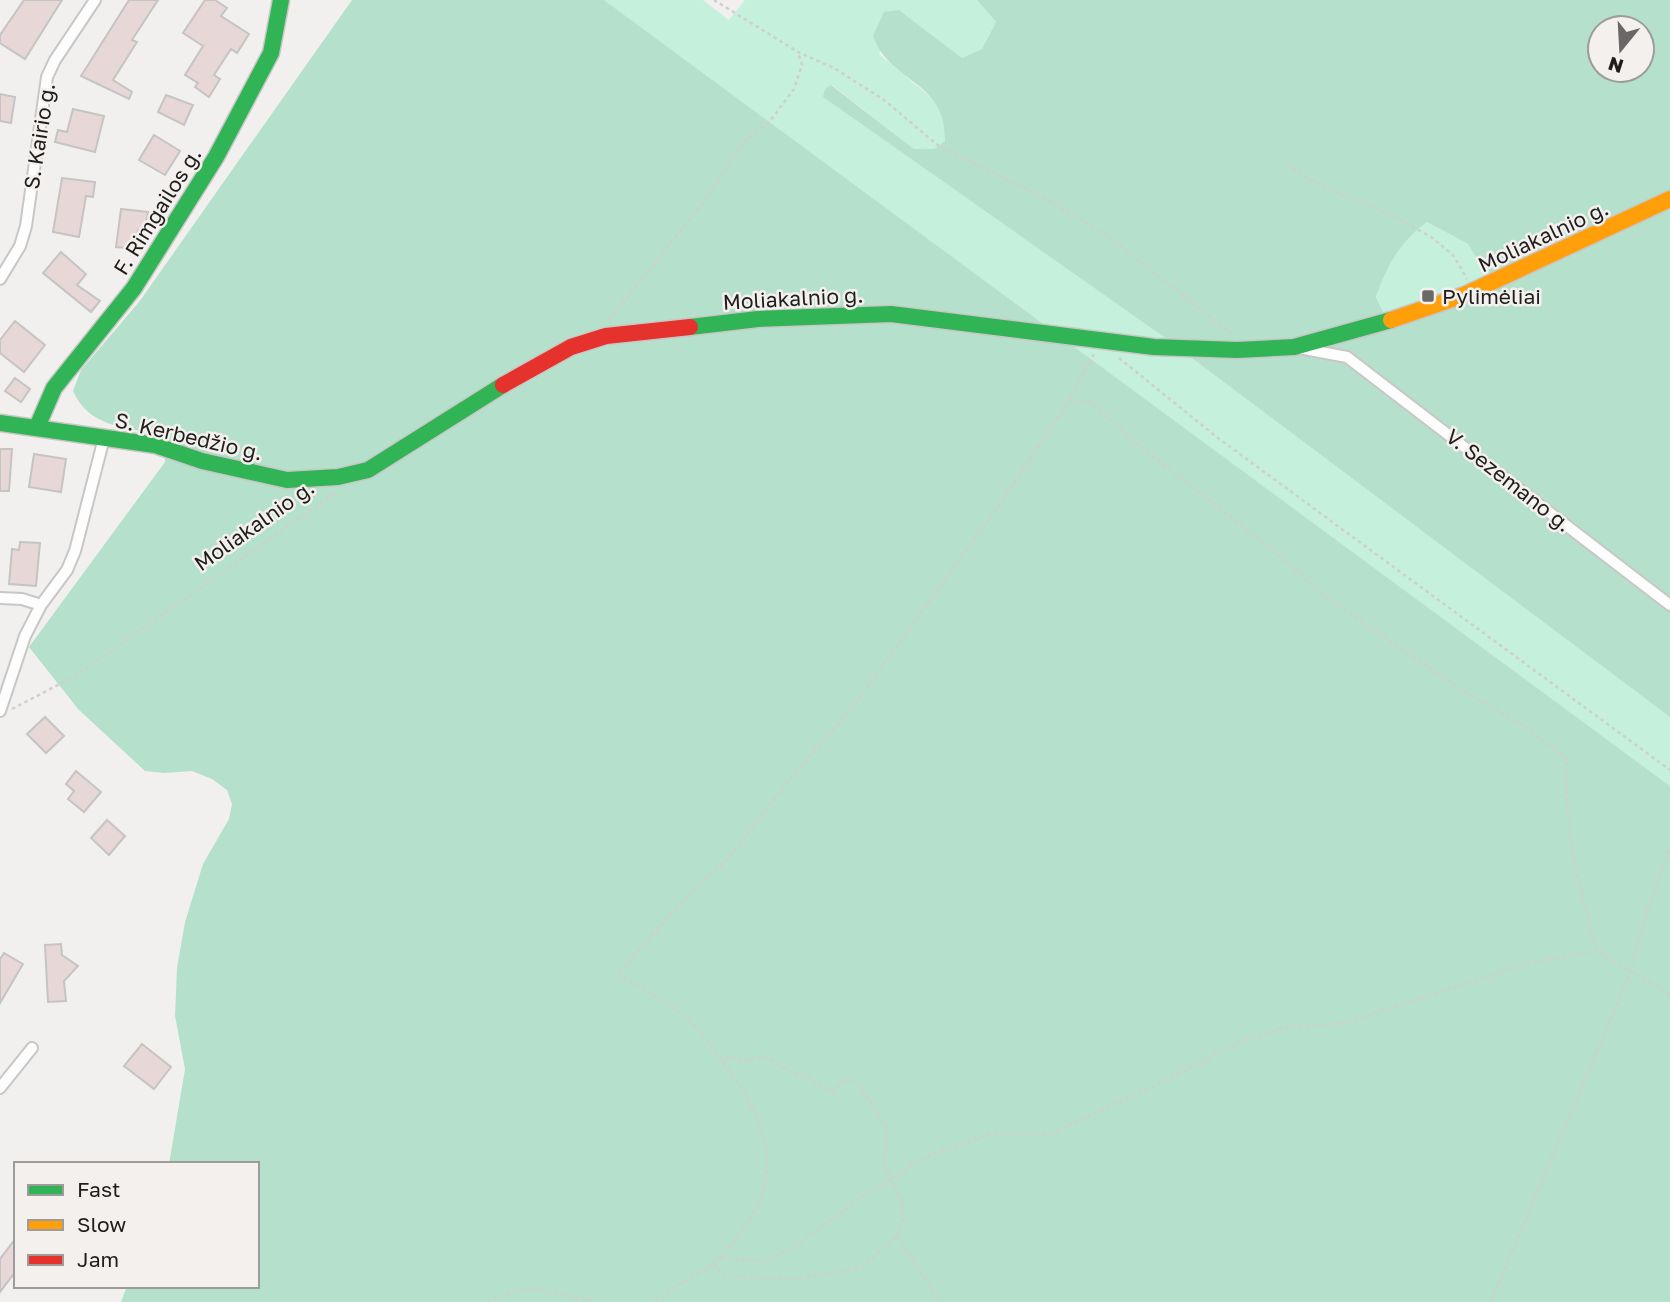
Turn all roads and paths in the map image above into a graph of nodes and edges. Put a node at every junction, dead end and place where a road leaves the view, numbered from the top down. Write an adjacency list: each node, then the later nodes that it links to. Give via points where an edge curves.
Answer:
1 (95, 0): 7 (street, S. Kairio g., via 47,77 26,226)
2 (281, 0): 18 (street, F. Rimgailos g., via 271,53 261,77 133,290 60,377)
3 (715, 0): 4 (path)
4 (798, 52): 10 (path, via 802,65 794,89 770,121 734,154 702,204 609,320); 13 (path, via 834,68 884,100 940,147 1041,196 1105,234 1211,316 1237,341)
5 (1287, 164): 8 (path, via 1314,182 1431,237 1453,255)
6 (1670, 199): 8 (street, Moliakalnio g.)
7 (0, 279)
8 (1475, 291): 9 (street, Moliakalnio g.)
9 (1356, 332): 12 (street, Moliakalnio g.); 15 (street)
10 (606, 337): 11 (street, Moliakalnio g., via 758,319 891,314); 20 (street, Moliakalnio g., via 534,365)
11 (1097, 341): 13 (street, Moliakalnio g.); 16 (path, via 1091,362)
12 (1294, 346): 13 (street, Moliakalnio g.); 15 (street, V. Sezemano g.)
13 (1237, 350)
14 (1118, 357): 26 (path, via 1219,438)
15 (1347, 357): 24 (street, V. Sezemano g.)
16 (1069, 400): 28 (path, via 1091,402 1133,442 1264,542 1332,601 1522,725 1567,760 1565,788 1578,883); 32 (path, via 1008,493 849,712 730,856 617,975 681,1013)
17 (0, 423): 18 (street, S. Kerbedžio g.)
18 (37, 427): 19 (street, S. Kerbedžio g.)
19 (104, 438): 20 (street, S. Kerbedžio g., via 155,445 287,480); 23 (street, via 75,551)
20 (368, 470)
21 (345, 486): 25 (path, Moliakalnio g., via 77,675 21,707)
22 (0, 598): 23 (street)
23 (41, 605): 25 (street, via 25,635)
24 (1670, 605)
25 (1, 709)
26 (1670, 770)
27 (1670, 846): 29 (path)
28 (1597, 951): 29 (path); 34 (path, via 1530,963 1344,1023 1284,1028 1241,1041 1050,1134 992,1133 927,1157)
29 (1630, 973): 30 (path); 42 (path)
30 (1670, 995)
31 (32, 1048): 33 (street)
32 (722, 1061): 34 (path, via 730,1056 744,1061 767,1056 791,1073 803,1074 835,1091 843,1079 857,1082 887,1127 884,1166); 36 (path, via 750,1098 765,1131 767,1171 761,1200)
33 (0, 1088)
34 (891, 1179): 35 (path, via 904,1218); 36 (path, via 768,1261)
35 (897, 1236): 37 (path, via 862,1267 793,1279 724,1276); 41 (path)
36 (720, 1258): 37 (path)
37 (713, 1262): 40 (path)
38 (488, 1302): 39 (path, via 519,1290 539,1289)
39 (596, 1302)
40 (656, 1302)
41 (940, 1302)
42 (1491, 1302)

